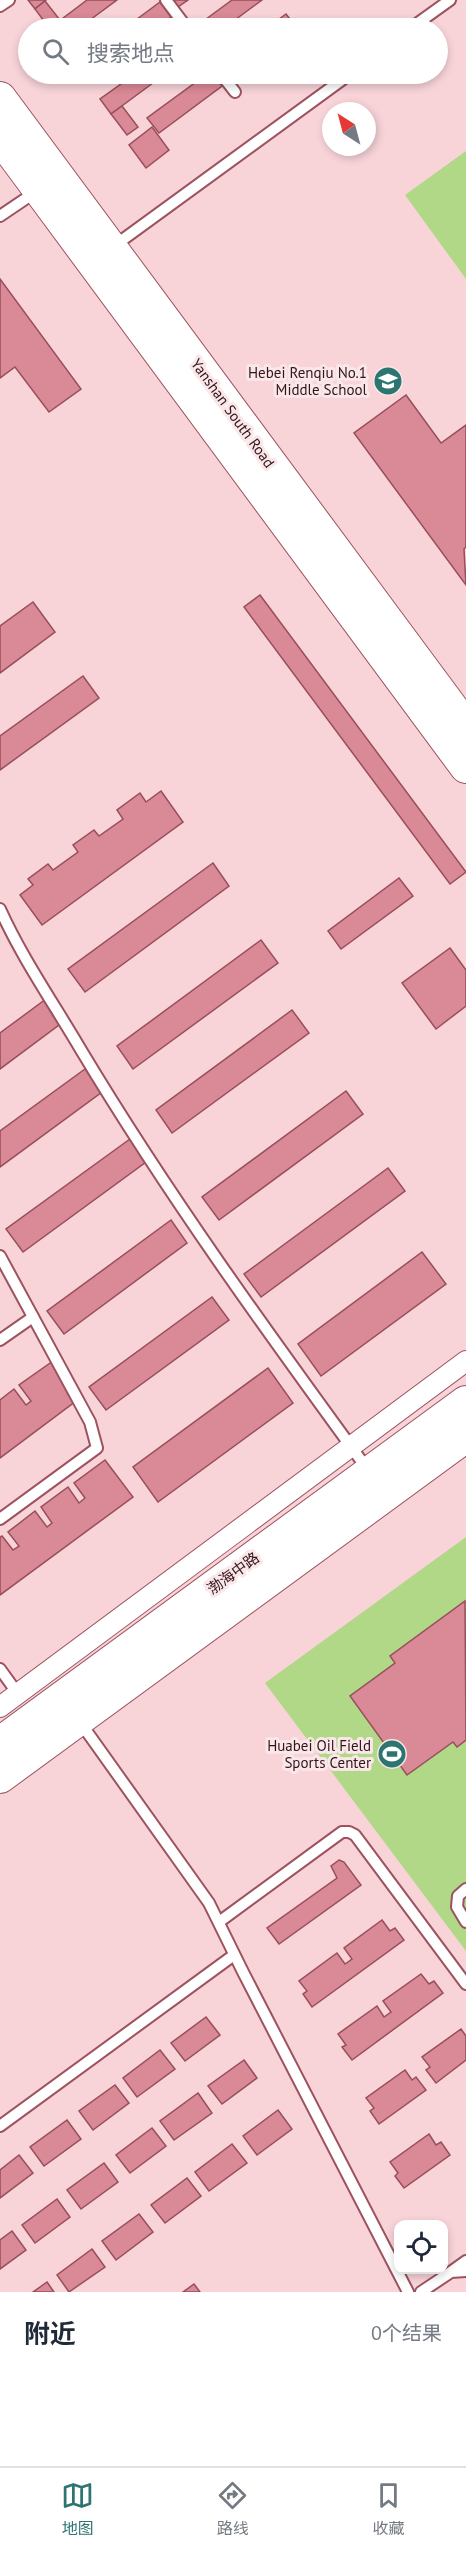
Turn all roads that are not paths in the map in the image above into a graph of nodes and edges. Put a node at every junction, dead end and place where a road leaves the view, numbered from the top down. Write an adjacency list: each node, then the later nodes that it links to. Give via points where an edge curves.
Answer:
1 (9, 0): 4 (lane)
2 (166, 0): 5 (lane)
3 (450, 0): 6 (lane)
4 (0, 6)
5 (180, 18)
6 (425, 18)
7 (229, 84): 9 (lane)
8 (336, 84): 14 (lane)
9 (235, 92)
10 (0, 98): 14 (main road, Yanshan South Road)
11 (0, 137): 12 (main road, Yanshan South Road)
12 (38, 189): 13 (lane); 16 (main road, Yanshan South Road)
13 (0, 216)
14 (111, 248): 15 (main road, Yanshan South Road)
15 (466, 727)
16 (466, 767)
17 (0, 909): 24 (lane, via 115,1107 254,1313)
18 (0, 1256): 19 (lane)
19 (33, 1317): 20 (lane); 26 (lane, via 90,1422 97,1448)
20 (0, 1340)
21 (466, 1361): 24 (street)
22 (466, 1402): 25 (main road, 渤海中路)
23 (466, 1436): 30 (main road, 渤海中路)
24 (350, 1446): 25 (lane); 28 (street)
25 (370, 1473): 31 (main road, 渤海中路)
26 (0, 1519)
27 (0, 1669): 28 (lane)
28 (18, 1694): 29 (street)
29 (0, 1707)
30 (78, 1719): 32 (main road, 渤海中路); 34 (lane, via 209,1902)
31 (0, 1743)
32 (0, 1777)
33 (466, 1889): 35 (lane, via 458,1896 458,1907)
34 (219, 1922): 36 (lane); 37 (lane, via 342,1832 350,1832)
35 (466, 1922)
36 (234, 1954): 38 (lane); 42 (lane)
37 (466, 1984)
38 (0, 2126)
39 (466, 2261): 41 (lane)
40 (466, 2271): 41 (lane)
41 (451, 2272): 43 (lane)
42 (408, 2292)
43 (421, 2292)

